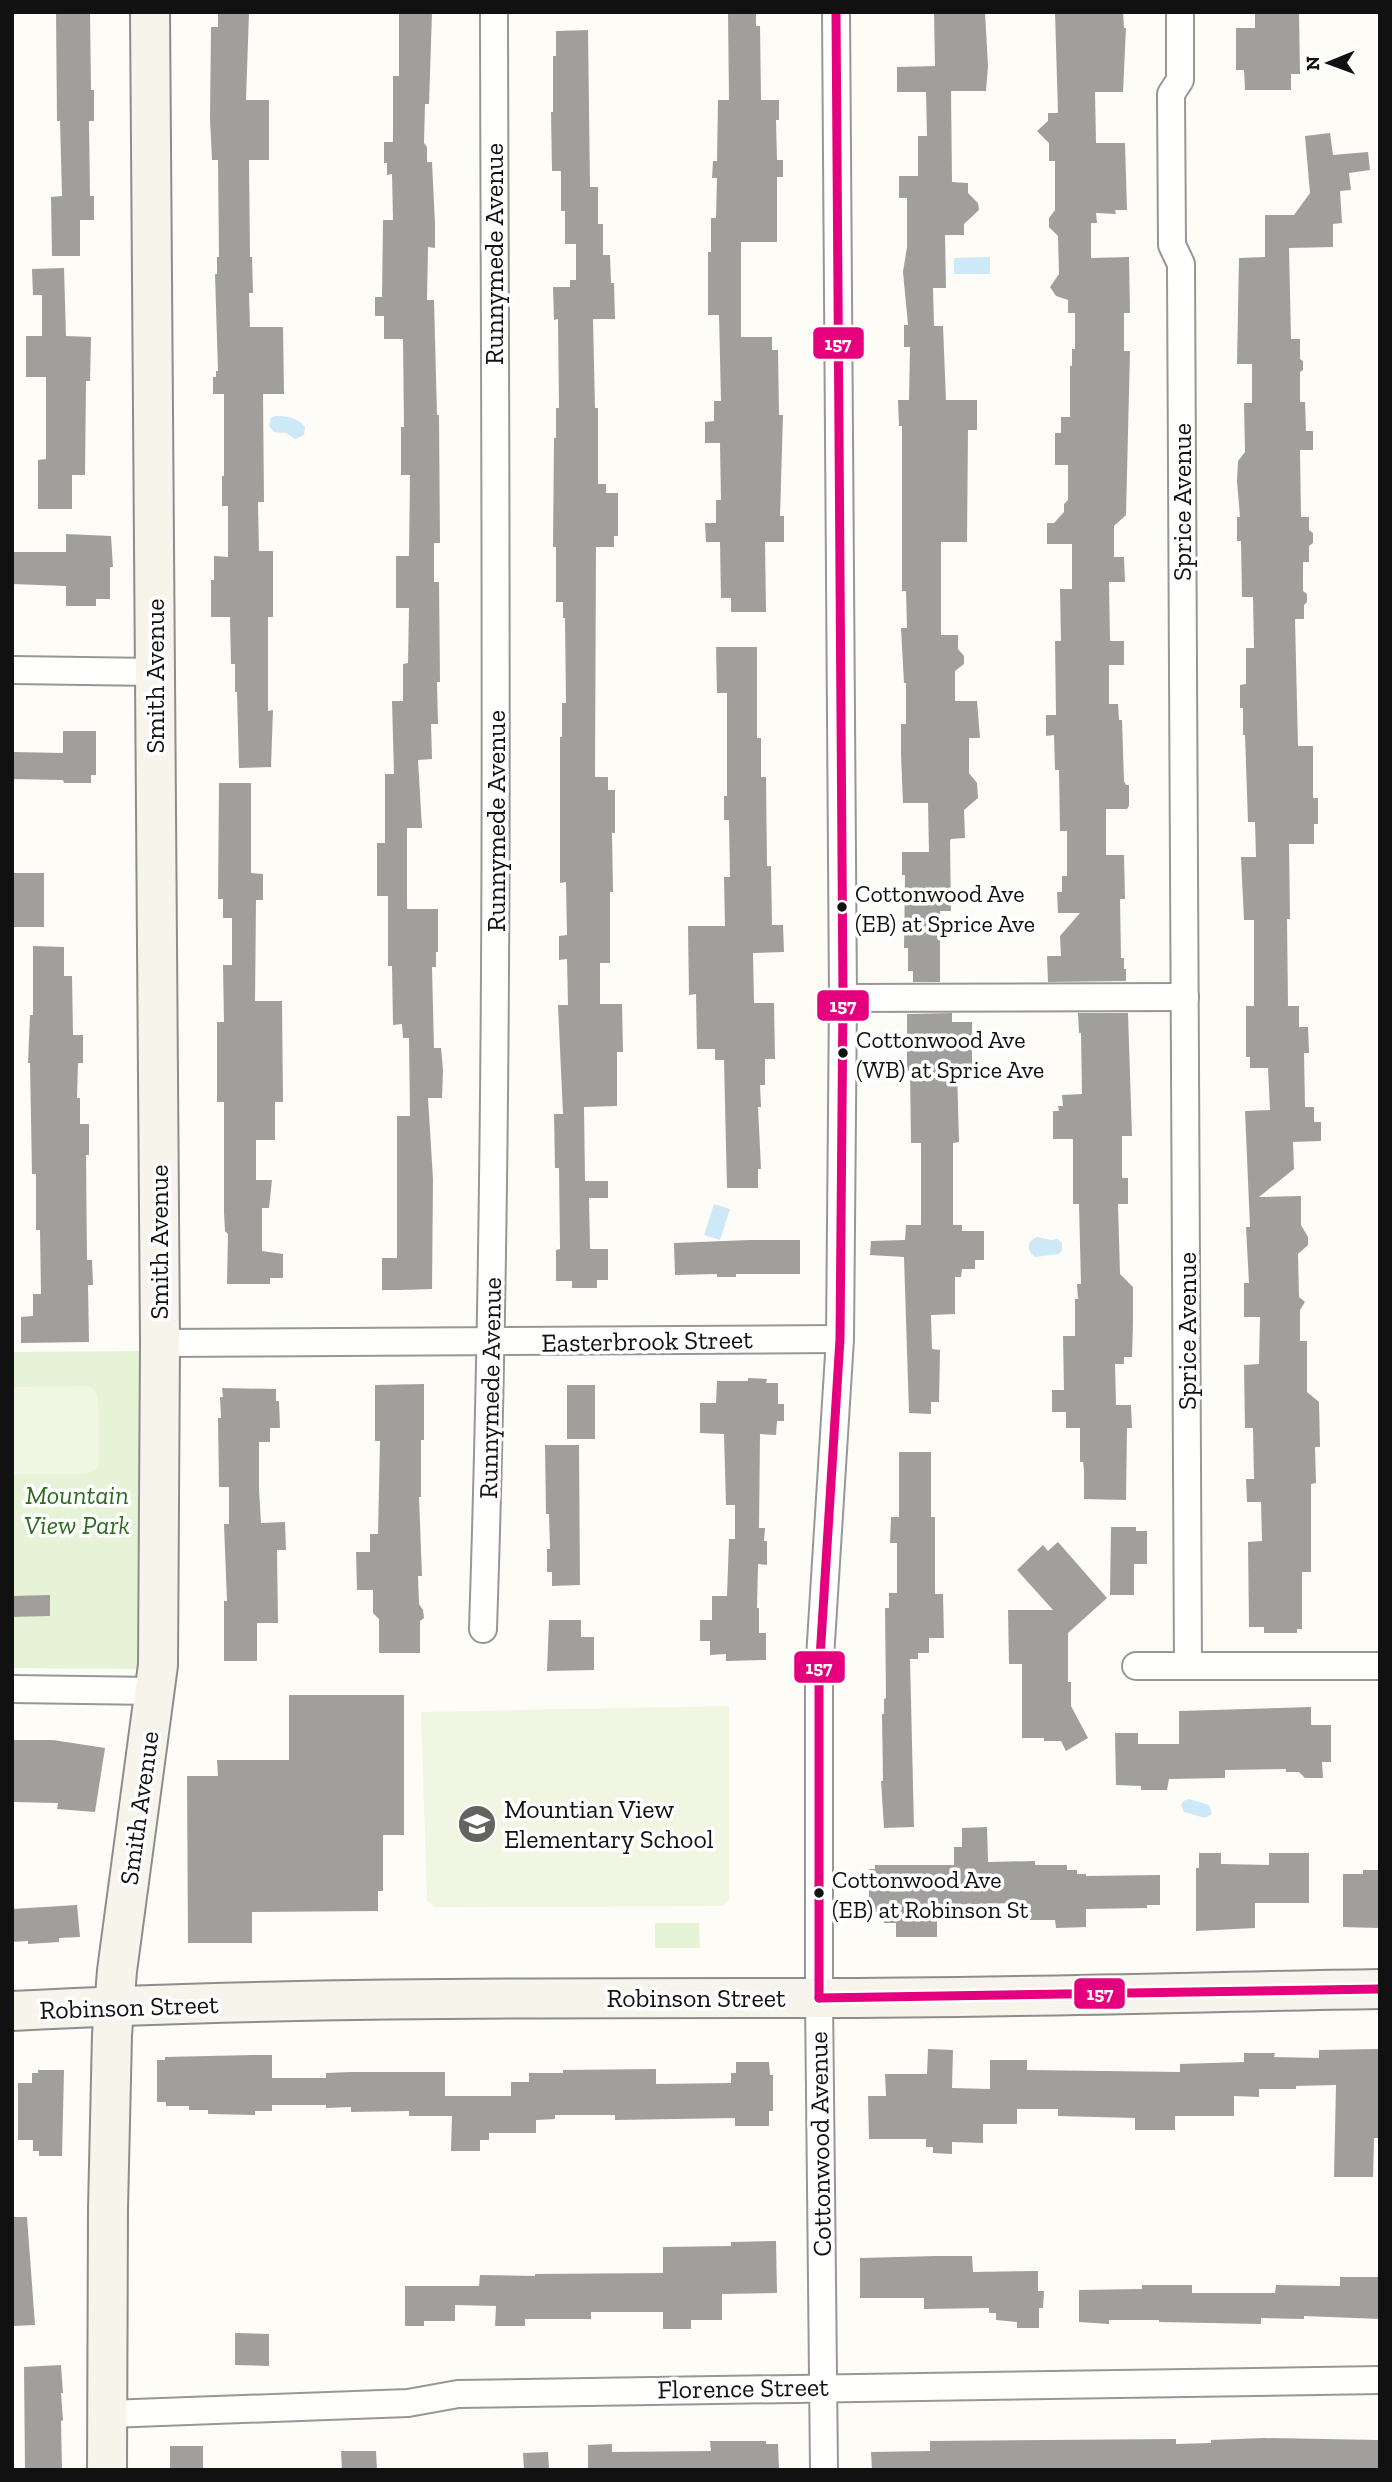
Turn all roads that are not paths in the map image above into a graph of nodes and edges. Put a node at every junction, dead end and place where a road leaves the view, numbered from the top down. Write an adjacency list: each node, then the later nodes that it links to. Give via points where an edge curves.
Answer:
1 (150, 12): 6 (street, Smith Avenue)
2 (494, 12): 10 (street, Runnymede Avenue, via 497,942)
3 (836, 12): 8 (street, Cottonwood Avenue)
4 (1180, 12): 7 (street, Sprice Avenue, via 1180,79 1171,94 1172,246 1181,264)
5 (12, 670): 6 (street)
6 (155, 672): 11 (street, Smith Avenue)
7 (1185, 997): 8 (street); 13 (street, Sprice Avenue)
8 (843, 998): 9 (street, Cottonwood Avenue)
9 (840, 1339): 10 (street, Easterbrook Street); 19 (street, Cottonwood Avenue, via 819,1674)
10 (492, 1342): 11 (street, Easterbrook Street); 12 (street, Runnymede Avenue)
11 (160, 1343): 17 (street, Smith Avenue)
12 (483, 1629)
13 (1188, 1665): 14 (street); 15 (street)
14 (1136, 1666)
15 (1380, 1666)
16 (12, 1689): 17 (street)
17 (155, 1691): 20 (street, Smith Avenue)
18 (1380, 1989): 19 (street, Robinson Street)
19 (819, 1998): 20 (street, Robinson Street); 23 (street, Cottonwood Avenue)
20 (114, 2006): 21 (street, Robinson Street); 24 (street, Smith Avenue)
21 (12, 2011)
22 (1380, 2380): 23 (street, Florence Street)
23 (823, 2386): 24 (street, Florence Street, via 458,2394 408,2403); 26 (street, Cottonwood Avenue)
24 (108, 2414): 25 (street, Smith Avenue)
25 (107, 2470)
26 (824, 2470)

